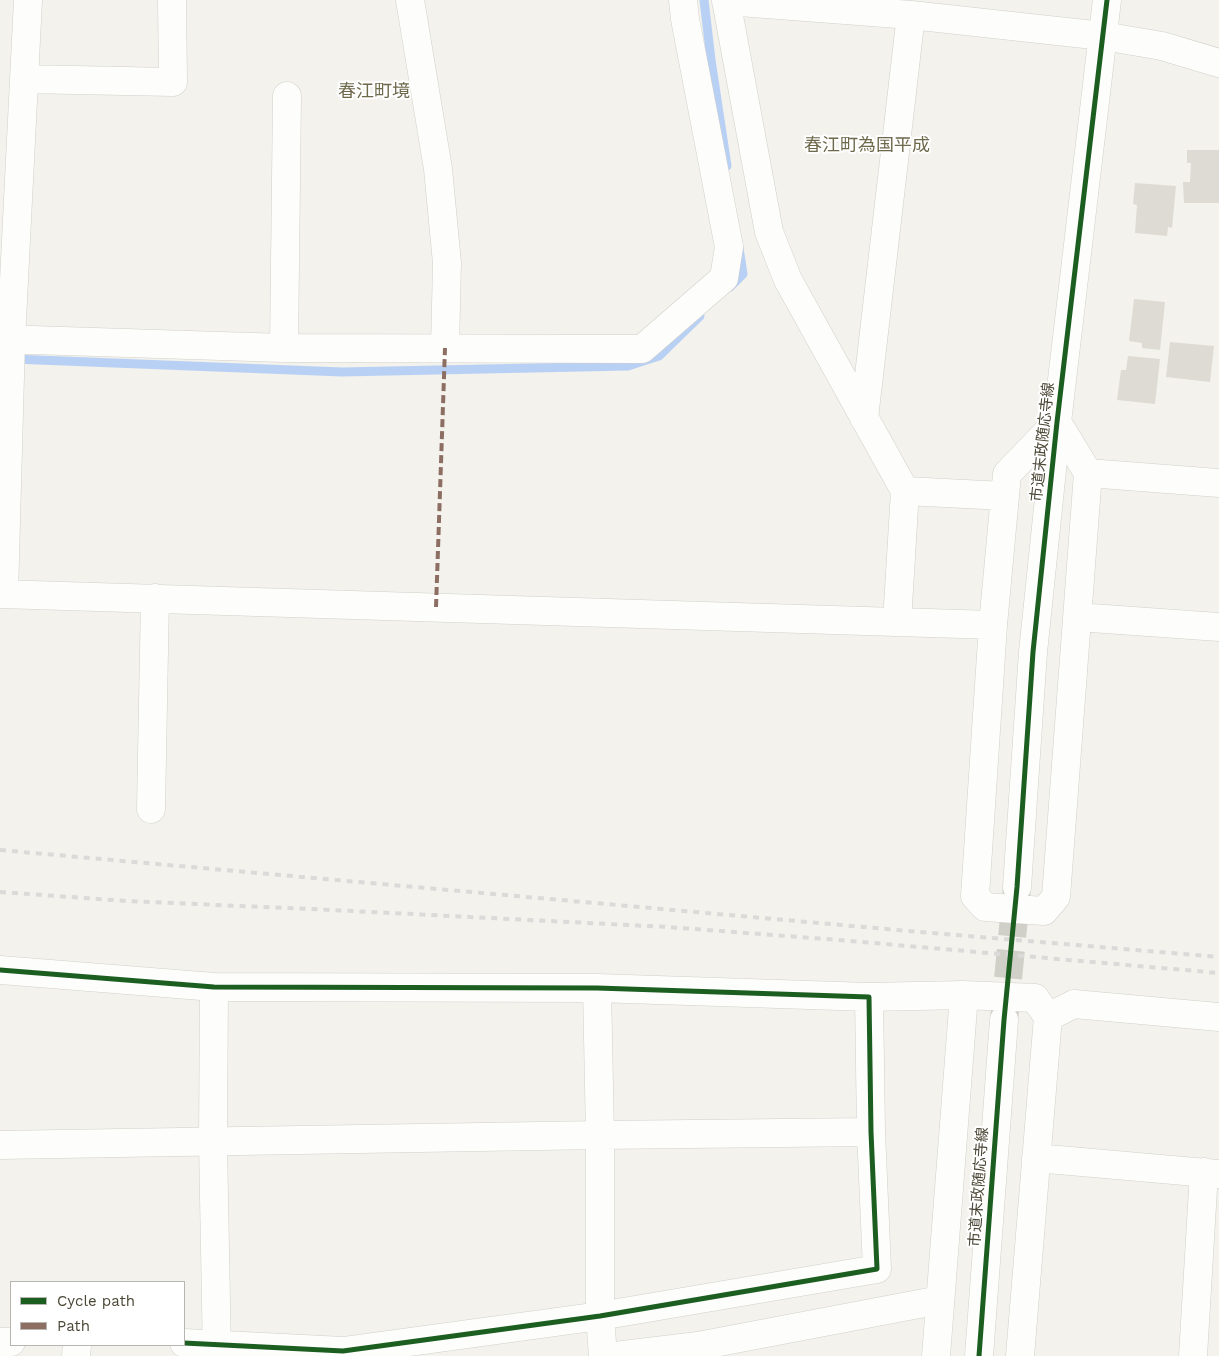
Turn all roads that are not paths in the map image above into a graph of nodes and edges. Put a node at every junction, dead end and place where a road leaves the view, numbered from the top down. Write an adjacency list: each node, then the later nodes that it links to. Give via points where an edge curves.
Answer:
1 (28, 0): 10 (street)
2 (172, 0): 10 (street, via 173,82)
3 (410, 0): 14 (street, via 438,169 446,263)
4 (683, 0): 14 (street, via 728,247 724,278 642,349)
5 (726, 0): 7 (street); 16 (street, via 769,232 788,280)
6 (1107, 0): 8 (street, 市道末政随応寺線)
7 (911, 16): 8 (street); 16 (street)
8 (1103, 36): 9 (street, via 1162,46); 17 (street, 市道末政随応寺線)
9 (1219, 63)
10 (24, 79): 12 (street)
11 (287, 96): 13 (street)
12 (5, 339): 13 (street); 15 (street)
13 (284, 348): 14 (street)
14 (445, 348)
15 (5, 377): 22 (street)
16 (864, 418): 20 (street)
17 (1057, 422): 18 (street); 21 (street, via 1007,474); 29 (street, 市道末政随応寺線, via 1033,652)
18 (1088, 473): 19 (street); 24 (street)
19 (1219, 483)
20 (905, 492): 21 (street); 25 (street)
21 (1005, 496): 26 (street)
22 (2, 594): 23 (street)
23 (155, 598): 25 (street); 28 (street)
24 (1077, 616): 26 (street, via 1056,897 1044,911 985,907 975,896); 27 (street)
25 (897, 622): 26 (street)
26 (993, 625)
27 (1219, 627)
28 (151, 809)
29 (1017, 887)
30 (0, 970): 31 (street)
31 (214, 987): 32 (street); 40 (street)
32 (596, 988): 34 (street); 39 (street)
33 (964, 995): 34 (street); 35 (street, via 1035,998); 44 (street)
34 (869, 997): 38 (street)
35 (1048, 1017): 36 (street, via 1074,1004); 42 (street)
36 (1219, 1017)
37 (1004, 1020): 51 (street, 市道末政随応寺線)
38 (871, 1132): 39 (street); 45 (street, via 877,1269)
39 (600, 1135): 40 (street); 45 (street)
40 (213, 1143): 41 (street); 47 (street)
41 (0, 1145)
42 (1036, 1158): 43 (street); 52 (street)
43 (1211, 1173): 53 (street)
44 (940, 1300): 49 (street, via 698,1346); 50 (street)
45 (600, 1316): 47 (street, via 344,1350); 48 (street)
46 (185, 1343): 47 (street)
47 (217, 1350)
48 (603, 1356)
49 (615, 1356)
50 (936, 1356)
51 (979, 1356)
52 (1020, 1356)
53 (1193, 1356)

